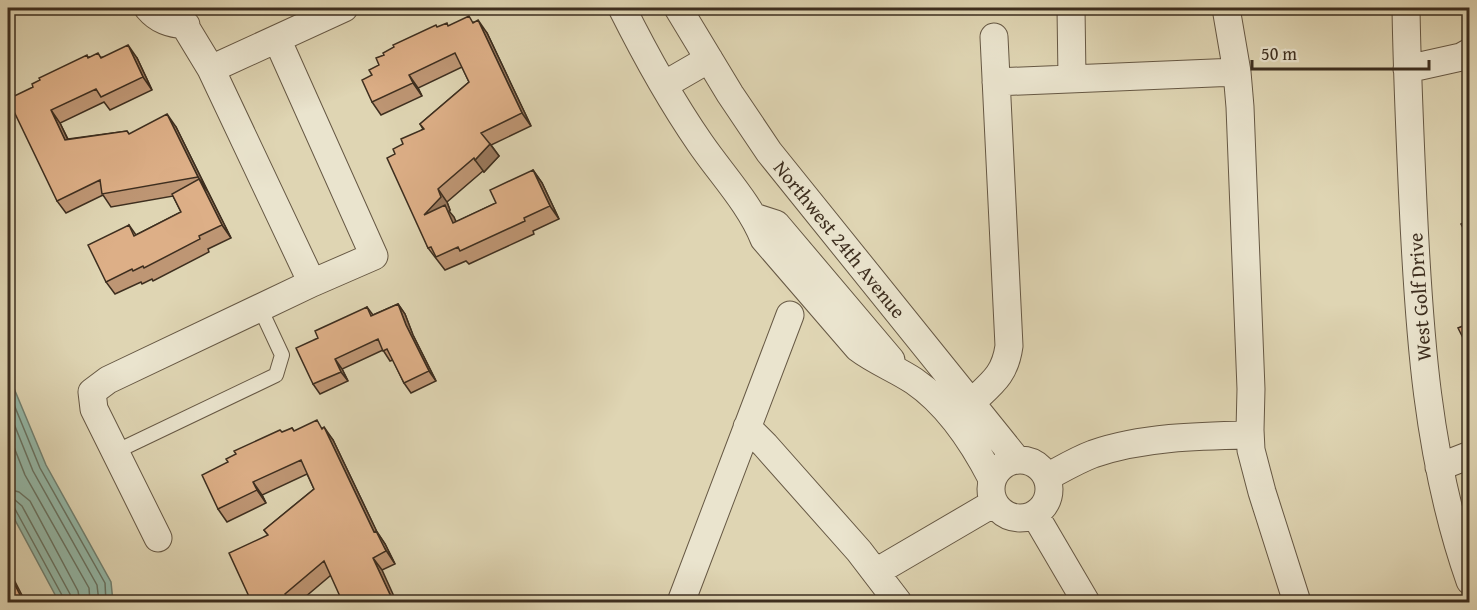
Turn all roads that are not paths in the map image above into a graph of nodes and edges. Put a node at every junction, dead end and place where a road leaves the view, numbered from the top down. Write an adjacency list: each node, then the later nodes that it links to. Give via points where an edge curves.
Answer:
1 (148, 8): 8 (street, via 172,24)
2 (344, 8): 10 (street)
3 (622, 8): 18 (street, Northwest 24th Avenue)
4 (678, 8): 12 (street, Northwest 24th Avenue)
5 (1071, 8): 16 (street)
6 (1226, 8): 15 (street)
7 (1406, 8): 14 (street, West Golf Drive)
8 (185, 13): 13 (street)
9 (994, 37): 17 (street)
10 (278, 39): 13 (street); 20 (street, via 374,256)
11 (1470, 52): 14 (street)
12 (709, 59): 18 (street); 21 (street, Northwest 24th Avenue, via 769,152)
13 (211, 69): 20 (street)
14 (1407, 69): 32 (street, West Golf Drive, via 1420,329)
15 (1237, 72): 16 (street); 28 (street)
16 (1072, 78): 17 (street)
17 (996, 82): 26 (street, via 1009,346 1000,375)
18 (664, 85): 19 (street, Northwest 24th Avenue, via 699,142)
19 (756, 218): 24 (street, Northwest 24th Avenue, via 776,224); 25 (street, Northwest 24th Avenue, via 764,239 848,339 870,357)
20 (312, 283): 22 (street)
21 (894, 305): 24 (street); 26 (street, Northwest 24th Avenue)
22 (260, 308): 29 (lane, via 282,356 276,375); 29 (street, via 108,380 92,393 94,409)
23 (790, 315): 27 (street)
24 (865, 327): 25 (street, Northwest 24th Avenue)
25 (900, 372): 34 (street, Northwest 24th Avenue, via 951,415 973,445)
26 (972, 402): 31 (street, Northwest 24th Avenue)
27 (747, 427): 37 (street); 39 (street)
28 (1250, 435): 33 (street, via 1166,439 1114,448 1076,461); 42 (street, via 1260,484)
29 (115, 452): 36 (street)
30 (1470, 455): 32 (street)
31 (1017, 460): 33 (street, via 1035,464); 34 (street, via 1002,466)
32 (1439, 467): 38 (street, West Golf Drive)
33 (1047, 477): 35 (street, via 1049,494 1042,510)
34 (993, 491): 35 (street, via 999,510 1016,518); 37 (street)
35 (1035, 515): 41 (street)
36 (158, 538)
37 (876, 572): 40 (street)
38 (1470, 580)
39 (681, 603)
40 (897, 603)
41 (1086, 603)
42 (1297, 603)

